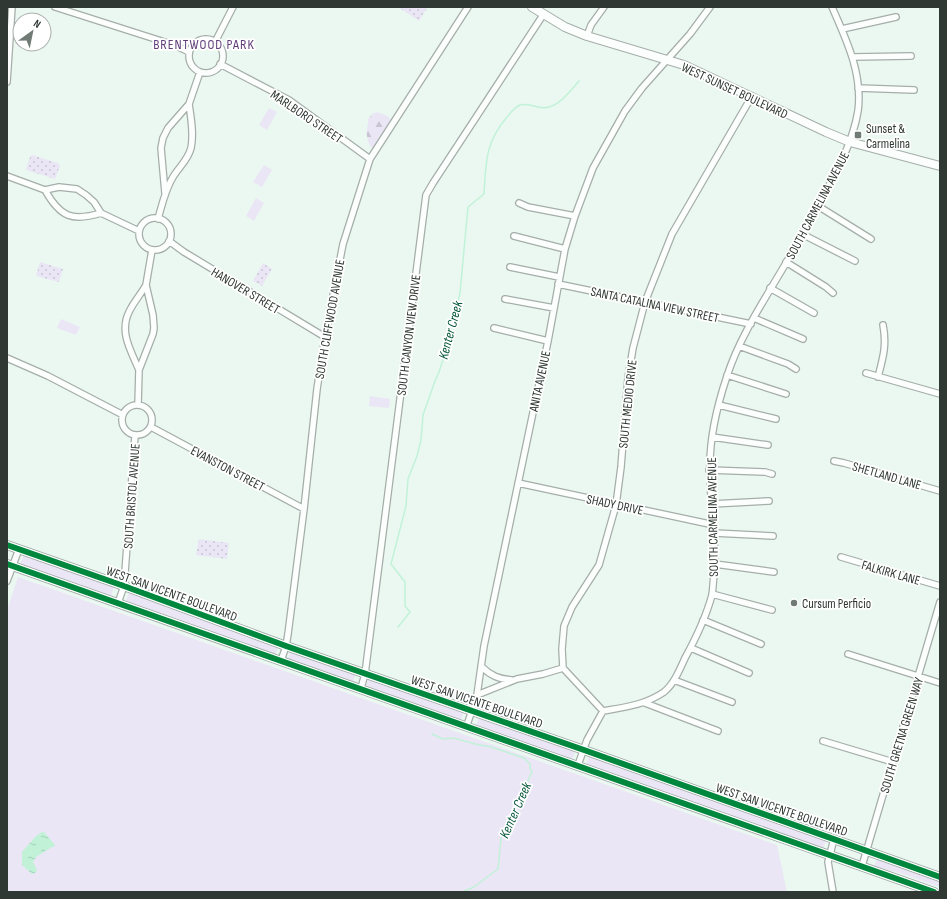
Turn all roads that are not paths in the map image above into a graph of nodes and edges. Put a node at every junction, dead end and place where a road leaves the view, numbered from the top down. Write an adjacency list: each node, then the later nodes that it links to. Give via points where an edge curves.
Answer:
1 (12, 7): 20 (street)
2 (55, 7): 14 (street)
3 (233, 7): 13 (street)
4 (468, 7): 26 (street, SOUTH CLIFFWOOD AVENUE)
5 (532, 7): 9 (main road, WEST SUNSET BOULEVARD)
6 (604, 7): 12 (street, via 591,25)
7 (710, 7): 17 (street, ANITA AVENUE)
8 (832, 7): 11 (street, SOUTH CARMELINA AVENUE)
9 (543, 15): 12 (main road, WEST SUNSET BOULEVARD); 113 (street, SOUTH CANYON VIEW DRIVE, via 426,195)
10 (896, 17): 11 (street)
11 (842, 29): 16 (street, SOUTH CARMELINA AVENUE)
12 (587, 36): 17 (main road, WEST SUNSET BOULEVARD)
13 (215, 42): 14 (street, via 206,39 198,41); 18 (street, via 222,55)
14 (189, 52): 19 (street, via 190,62)
15 (911, 56): 16 (street)
16 (853, 57): 21 (street, SOUTH CARMELINA AVENUE)
17 (667, 60): 23 (main road, WEST SUNSET BOULEVARD, via 684,65); 34 (street, ANITA AVENUE, via 622,116 593,168)
18 (220, 64): 19 (street, via 210,72); 26 (street, MARLBORO STREET, via 289,100)
19 (200, 72): 24 (street)
20 (7, 82)
21 (858, 88): 22 (street); 25 (street, SOUTH CARMELINA AVENUE, via 858,110)
22 (914, 90)
23 (752, 96): 25 (main road, WEST SUNSET BOULEVARD); 52 (street, SOUTH MEDIO DRIVE, via 672,234)
24 (189, 104): 30 (street, via 191,149); 30 (street, via 168,128 163,138 161,148)
25 (850, 142): 27 (main road, WEST SUNSET BOULEVARD); 32 (street, SOUTH CARMELINA AVENUE)
26 (370, 159): 59 (street, SOUTH CLIFFWOOD AVENUE, via 343,244)
27 (940, 166)
28 (7, 176): 29 (street)
29 (45, 190): 33 (street, via 59,187 77,189 94,202); 33 (street, via 58,210 67,215 87,218)
30 (165, 193): 35 (street)
31 (519, 203): 34 (street)
32 (818, 206): 37 (street, SOUTH CARMELINA AVENUE); 39 (street)
33 (101, 213): 36 (street)
34 (575, 216): 41 (street, ANITA AVENUE)
35 (158, 219): 36 (street, via 143,223); 40 (street, via 164,221 170,229)
36 (139, 231): 42 (street, via 143,245)
37 (802, 234): 43 (street); 44 (street, SOUTH CARMELINA AVENUE)
38 (514, 236): 41 (street)
39 (871, 239)
40 (169, 241): 42 (street, via 161,250); 59 (street, HANOVER STREET)
41 (565, 249): 46 (street, ANITA AVENUE)
42 (152, 250): 48 (street)
43 (855, 261)
44 (786, 262): 49 (street, SOUTH CARMELINA AVENUE); 50 (street)
45 (510, 267): 46 (street)
46 (559, 277): 47 (street, ANITA AVENUE)
47 (558, 284): 52 (street, SANTA CATALINA VIEW STREET); 53 (street, ANITA AVENUE)
48 (146, 285): 65 (street, via 154,328); 65 (street, via 129,312 124,328)
49 (770, 288): 54 (street); 55 (street, SOUTH CARMELINA AVENUE)
50 (832, 293)
51 (505, 299): 53 (street)
52 (645, 302): 56 (street, SANTA CATALINA VIEW STREET); 86 (street, SOUTH MEDIO DRIVE, via 628,378)
53 (554, 308): 61 (street, ANITA AVENUE)
54 (814, 314)
55 (754, 318): 56 (street, SOUTH CARMELINA AVENUE); 60 (street)
56 (751, 324): 62 (street, SOUTH CARMELINA AVENUE)
57 (883, 325): 68 (street, via 885,348)
58 (494, 328): 61 (street)
59 (325, 337): 87 (street, SOUTH CLIFFWOOD AVENUE)
60 (803, 339)
61 (548, 340): 82 (street, ANITA AVENUE)
62 (739, 346): 64 (street); 67 (street, SOUTH CARMELINA AVENUE)
63 (7, 358): 73 (street)
64 (796, 369)
65 (139, 370): 71 (street)
66 (866, 373): 68 (street)
67 (727, 376): 69 (street); 72 (street, SOUTH CARMELINA AVENUE)
68 (878, 377): 70 (street)
69 (786, 394)
70 (940, 394)
71 (138, 405): 73 (street, via 129,408); 75 (street, via 150,412)
72 (719, 405): 74 (street); 77 (street, SOUTH CARMELINA AVENUE)
73 (123, 414): 76 (street, via 124,428)
74 (776, 419)
75 (151, 426): 76 (street, via 145,434); 87 (street, EVANSTON STREET)
76 (135, 436): 98 (street, SOUTH BRISTOL AVENUE)
77 (712, 437): 78 (street); 80 (street, SOUTH CARMELINA AVENUE)
78 (768, 446)
79 (834, 461): 83 (street, SHETLAND LANE)
80 (709, 470): 81 (street); 85 (street, SOUTH CARMELINA AVENUE)
81 (772, 474)
82 (518, 483): 86 (street, SHADY DRIVE); 110 (street, ANITA AVENUE, via 484,646)
83 (940, 491)
84 (769, 501): 85 (street)
85 (712, 504): 88 (street, SOUTH CARMELINA AVENUE)
86 (616, 505): 88 (street, SHADY DRIVE); 111 (street, SOUTH MEDIO DRIVE, via 599,565 572,607 564,626)
87 (304, 509): 106 (street, SOUTH CLIFFWOOD AVENUE)
88 (714, 525): 89 (street, SOUTH CARMELINA AVENUE)
89 (714, 533): 90 (street); 94 (street, SOUTH CARMELINA AVENUE)
90 (773, 536)
91 (7, 545): 92 (main road, WEST SAN VICENTE BOULEVARD)
92 (19, 549): 95 (street); 98 (main road, WEST SAN VICENTE BOULEVARD)
93 (841, 557): 99 (street, FALKIRK LANE)
94 (715, 564): 96 (street); 100 (street, SOUTH CARMELINA AVENUE)
95 (10, 565): 97 (street); 102 (main road, WEST SAN VICENTE BOULEVARD)
96 (774, 572)
97 (7, 581)
98 (124, 586): 102 (street, SOUTH BRISTOL AVENUE); 106 (main road, WEST SAN VICENTE BOULEVARD)
99 (940, 586)
100 (712, 594): 103 (street); 104 (street, SOUTH CARMELINA AVENUE)
101 (940, 602): 114 (street, SOUTH GRETNA GREEN WAY)
102 (118, 603): 109 (main road, WEST SAN VICENTE BOULEVARD)
103 (772, 610)
104 (703, 620): 105 (street); 107 (street, SOUTH CARMELINA AVENUE)
105 (761, 644)
106 (286, 646): 109 (street, SOUTH CLIFFWOOD AVENUE); 113 (main road, WEST SAN VICENTE BOULEVARD)
107 (690, 648): 112 (street); 116 (street, SOUTH CARMELINA AVENUE)
108 (848, 654): 114 (street)
109 (281, 661): 118 (main road, WEST SAN VICENTE BOULEVARD)
110 (482, 667): 115 (street, via 495,677); 119 (street, ANITA AVENUE)
111 (563, 668): 115 (street); 122 (street)
112 (750, 673)
113 (365, 674): 118 (street, SOUTH CANYON VIEW DRIVE); 123 (main road, WEST SAN VICENTE BOULEVARD)
114 (919, 676): 117 (street); 128 (street, SOUTH GRETNA GREEN WAY)
115 (517, 679): 119 (street)
116 (674, 680): 120 (street); 121 (street, SOUTH CARMELINA AVENUE, via 666,690)
117 (940, 682)
118 (360, 688): 124 (main road, WEST SAN VICENTE BOULEVARD)
119 (477, 695): 123 (street, ANITA AVENUE)
120 (732, 702)
121 (645, 703): 122 (street, SOUTH CARMELINA AVENUE); 125 (street)
122 (604, 711): 127 (street)
123 (472, 712): 124 (street, ANITA AVENUE); 127 (main road, WEST SAN VICENTE BOULEVARD)
124 (467, 725): 129 (main road, WEST SAN VICENTE BOULEVARD)
125 (718, 731)
126 (823, 741): 128 (street)
127 (584, 750): 129 (street); 130 (main road, WEST SAN VICENTE BOULEVARD)
128 (893, 762): 131 (street, SOUTH GRETNA GREEN WAY)
129 (578, 765): 132 (main road, WEST SAN VICENTE BOULEVARD)
130 (834, 839): 131 (main road, WEST SAN VICENTE BOULEVARD); 132 (street)
131 (867, 850): 133 (street, SOUTH GRETNA GREEN WAY); 134 (main road, WEST SAN VICENTE BOULEVARD)
132 (829, 855): 133 (main road, WEST SAN VICENTE BOULEVARD); 135 (street, via 828,866)
133 (862, 866): 136 (main road, WEST SAN VICENTE BOULEVARD)
134 (940, 877)
135 (833, 892)
136 (934, 892)

